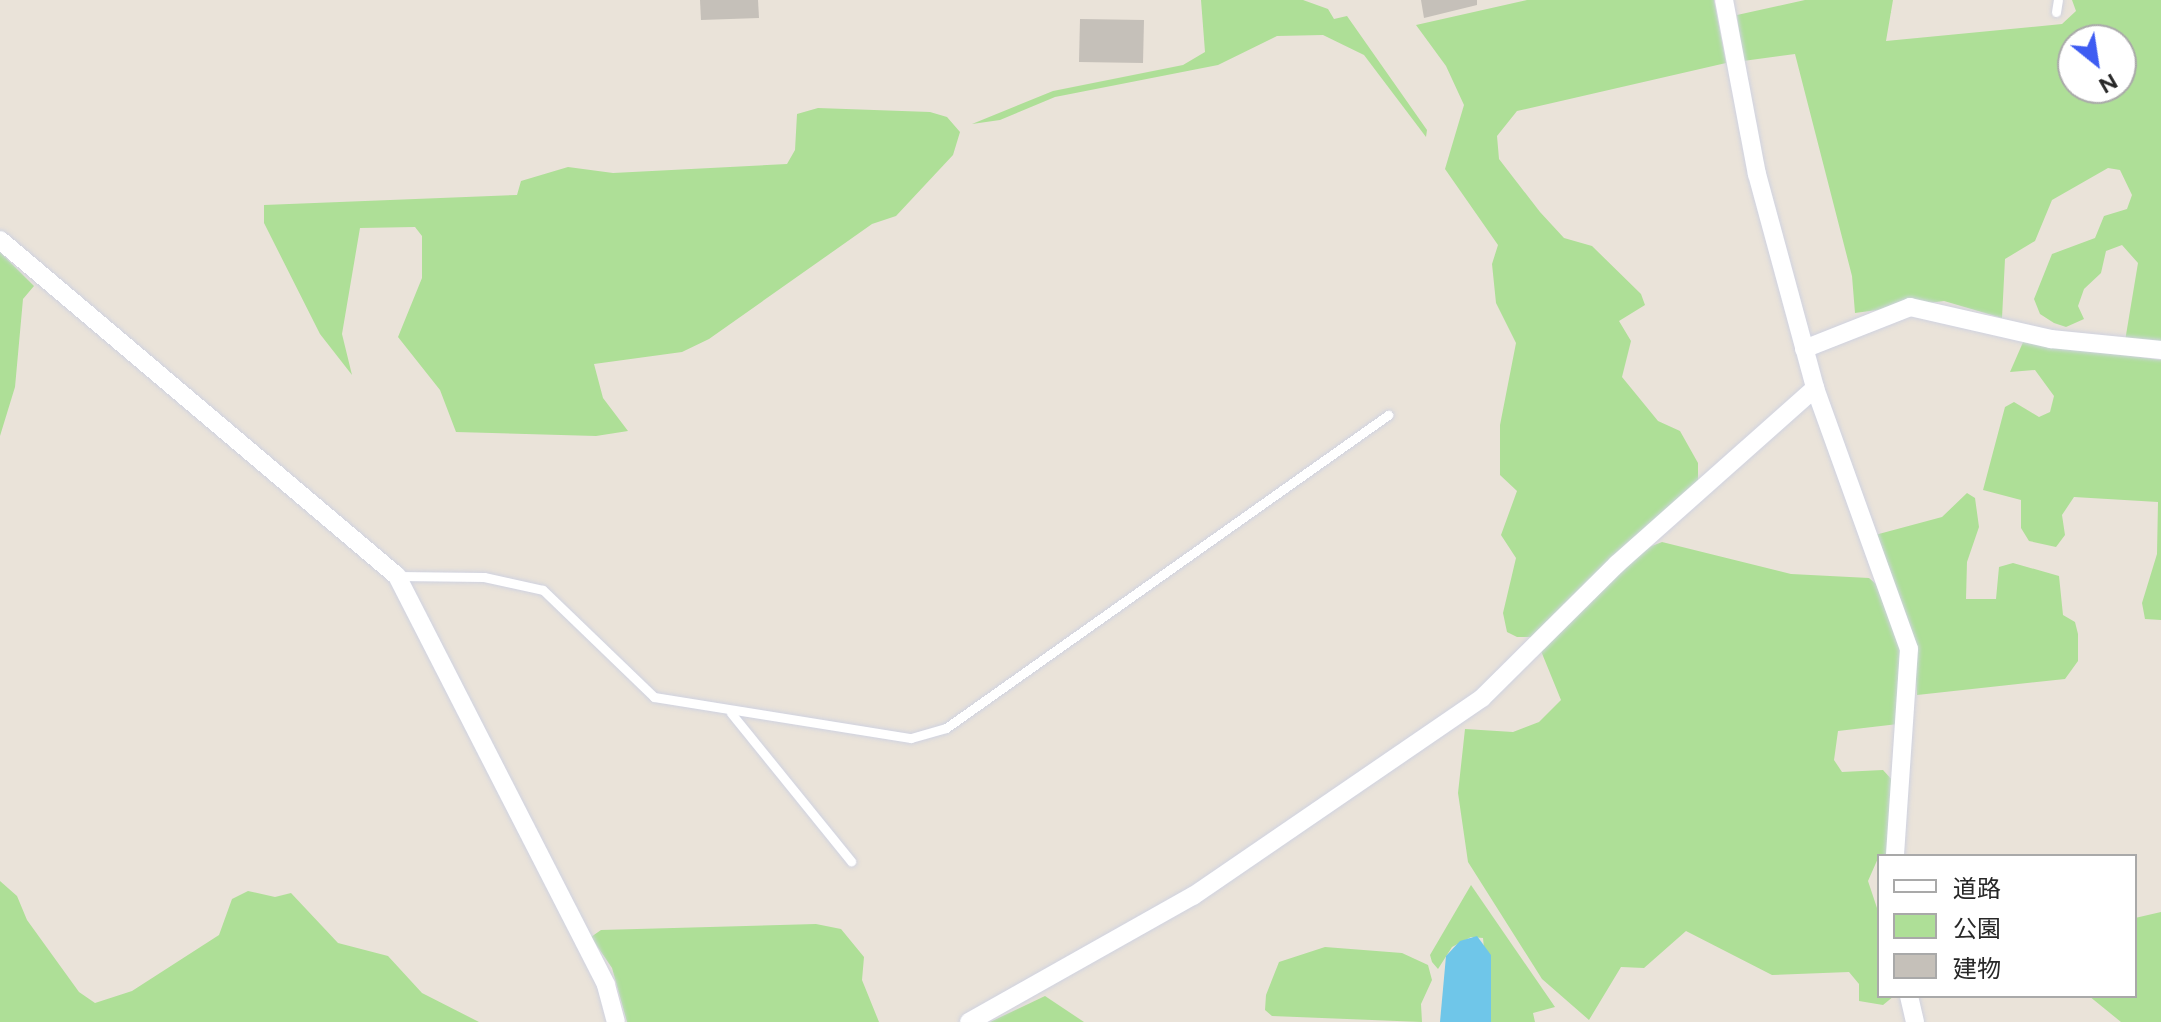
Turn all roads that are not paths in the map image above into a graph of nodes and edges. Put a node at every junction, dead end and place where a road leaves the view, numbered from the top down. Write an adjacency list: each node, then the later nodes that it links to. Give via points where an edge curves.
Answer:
1 (1724, 0): 5 (street, via 1757,174)
2 (2058, 0): 3 (lane)
3 (2056, 12)
4 (0, 240): 9 (street)
5 (1804, 349): 6 (street, via 1910,307 2051,339); 7 (street)
6 (2161, 350)
7 (1815, 388): 11 (street, via 1909,649); 15 (street, via 1617,564 1482,698 1193,896)
8 (1388, 415): 10 (lane, via 946,728 888,738)
9 (397, 576): 10 (lane, via 484,577 543,590 654,697); 14 (street, via 606,985)
10 (731, 713): 12 (lane)
11 (1895, 854)
12 (851, 861)
13 (1909, 998): 16 (street)
14 (616, 1022)
15 (969, 1022)
16 (1915, 1022)

